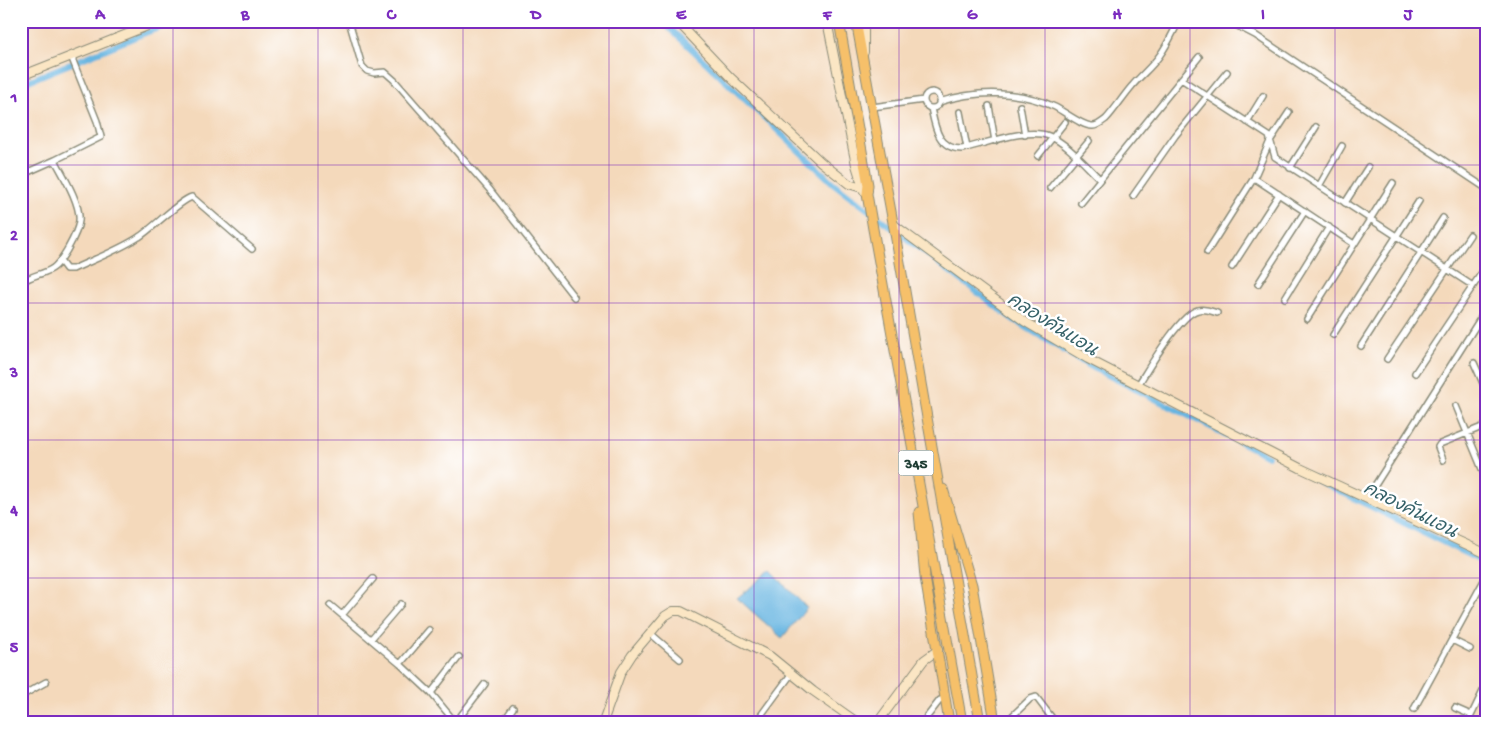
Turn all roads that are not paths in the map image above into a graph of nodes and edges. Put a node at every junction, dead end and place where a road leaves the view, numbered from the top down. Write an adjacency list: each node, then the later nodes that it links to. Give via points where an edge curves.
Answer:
1 (160, 21): 13 (street)
2 (349, 21): 74 (street, via 362,66 367,71 385,72 394,80 490,190)
3 (678, 21): 50 (street, via 802,145 834,174)
4 (827, 21): 50 (street, 345, via 856,165)
5 (839, 21): 50 (main road, 345)
6 (856, 21): 14 (main road, 345)
7 (864, 21): 14 (street, 345)
8 (1093, 21): 9 (street)
9 (1098, 21)
10 (1179, 21): 21 (street, via 1149,70 1133,84 1108,118 1094,126 1087,126 1033,98 1014,94 959,96)
11 (1228, 21): 49 (street)
12 (1198, 57): 17 (street)
13 (72, 58): 16 (street); 40 (street, via 101,136)
14 (864, 68): 24 (main road, 345)
15 (1228, 72): 18 (street)
16 (21, 76)
17 (1181, 79): 18 (street); 44 (street)
18 (1208, 96): 29 (street); 52 (street)
19 (1264, 96): 29 (street)
20 (924, 100): 21 (street, via 926,93 934,92); 24 (street); 25 (street)
21 (939, 102): 25 (street)
22 (989, 106): 33 (street)
23 (1020, 106): 31 (street)
24 (872, 107): 59 (main road, 345)
25 (931, 108): 37 (street, via 936,130 945,143 952,149)
26 (960, 112): 37 (street)
27 (1289, 112): 35 (street)
28 (1065, 122): 32 (street)
29 (1247, 122): 35 (street, via 1269,136)
30 (1316, 127): 42 (street)
31 (1025, 134): 32 (street); 33 (street)
32 (1052, 138): 38 (street); 39 (street)
33 (995, 141): 37 (street)
34 (1089, 141): 39 (street)
35 (1270, 141): 42 (street, via 1275,157); 45 (street)
36 (1342, 146): 47 (street)
37 (967, 148)
38 (1038, 156)
39 (1076, 157): 44 (street); 48 (street)
40 (55, 160): 43 (street); 67 (street, via 76,203 79,220 74,237)
41 (1368, 167): 55 (street)
42 (1290, 168): 47 (street)
43 (21, 175)
44 (1100, 178): 54 (street)
45 (1254, 178): 51 (street); 65 (street)
46 (1393, 183): 58 (street)
47 (1319, 186): 55 (street)
48 (1050, 188)
49 (1487, 189)
50 (866, 193): 89 (main road, 345)
51 (1279, 194): 56 (street); 69 (street)
52 (1133, 196)
53 (1419, 201): 62 (street)
54 (1081, 203)
55 (1345, 203): 58 (street)
56 (1305, 212): 60 (street); 72 (street)
57 (1443, 218): 66 (street)
58 (1370, 219): 62 (street); 63 (street)
59 (894, 226): 84 (street, via 1024,321); 91 (main road, 345)
60 (1328, 227): 63 (street); 75 (street)
61 (1470, 235): 70 (street)
62 (1396, 236): 66 (street); 79 (street)
63 (1354, 244): 78 (street)
64 (252, 249): 67 (street, via 189,197 141,236 115,250 73,269 66,268)
65 (1207, 252)
66 (1421, 252): 70 (street); 80 (street)
67 (60, 261): 71 (street, via 53,268)
68 (1487, 265): 73 (street)
69 (1232, 267)
70 (1447, 269): 73 (street); 81 (street)
71 (21, 283)
72 (1258, 284)
73 (1473, 286): 83 (street)
74 (574, 297)
75 (1285, 298)
76 (1487, 308): 93 (street)
77 (1217, 313): 84 (street, via 1202,309 1186,317)
78 (1307, 319)
79 (1333, 335)
80 (1361, 346)
81 (1387, 359)
82 (1474, 363): 85 (street)
83 (1415, 373)
84 (1138, 385): 93 (street, via 1300,468)
85 (1487, 392)
86 (1456, 406): 88 (street)
87 (1487, 425): 88 (street)
88 (1468, 433): 90 (street, via 1438,445); 92 (street)
89 (914, 455): 97 (main road, 345); 98 (main road)
90 (1443, 460)
91 (936, 473): 99 (main road, via 949,506); 100 (main road, 345)
92 (1487, 481)
93 (1367, 498): 94 (street)
94 (1487, 554)
95 (1487, 575): 107 (street)
96 (373, 580): 103 (street)
97 (939, 591): 98 (main road, via 932,589); 132 (main road, 345)
98 (928, 594): 109 (main road)
99 (974, 597): 100 (main road, via 967,594); 134 (main road)
100 (960, 603): 133 (main road, 345)
101 (401, 604): 106 (street)
102 (330, 605): 103 (street)
103 (342, 615): 106 (street)
104 (429, 630): 112 (street)
105 (650, 633): 111 (street); 113 (street, via 665,616 681,611 770,656); 126 (street, via 621,672)
106 (371, 639): 112 (street)
107 (1452, 640): 108 (street); 122 (street)
108 (1470, 649)
109 (938, 650): 119 (main road); 129 (street, via 924,660)
110 (459, 657): 117 (street)
111 (680, 659)
112 (400, 664): 117 (street)
113 (792, 673): 127 (street); 128 (street)
114 (46, 682): 118 (street)
115 (1487, 683): 123 (street)
116 (485, 684): 124 (street)
117 (431, 693): 124 (street)
118 (21, 696)
119 (946, 698): 130 (street, via 940,700); 131 (main road)
120 (513, 708): 125 (street)
121 (1455, 708): 123 (street)
122 (1414, 709)
123 (1472, 715): 137 (street)
124 (456, 722)
125 (503, 722)
126 (603, 722)
127 (756, 722)
128 (856, 722)
129 (878, 722)
130 (923, 722)
131 (950, 722)
132 (962, 722)
133 (980, 722)
134 (995, 722)
135 (1006, 722): 136 (street, via 1036,697)
136 (1055, 722)
137 (1468, 722)

